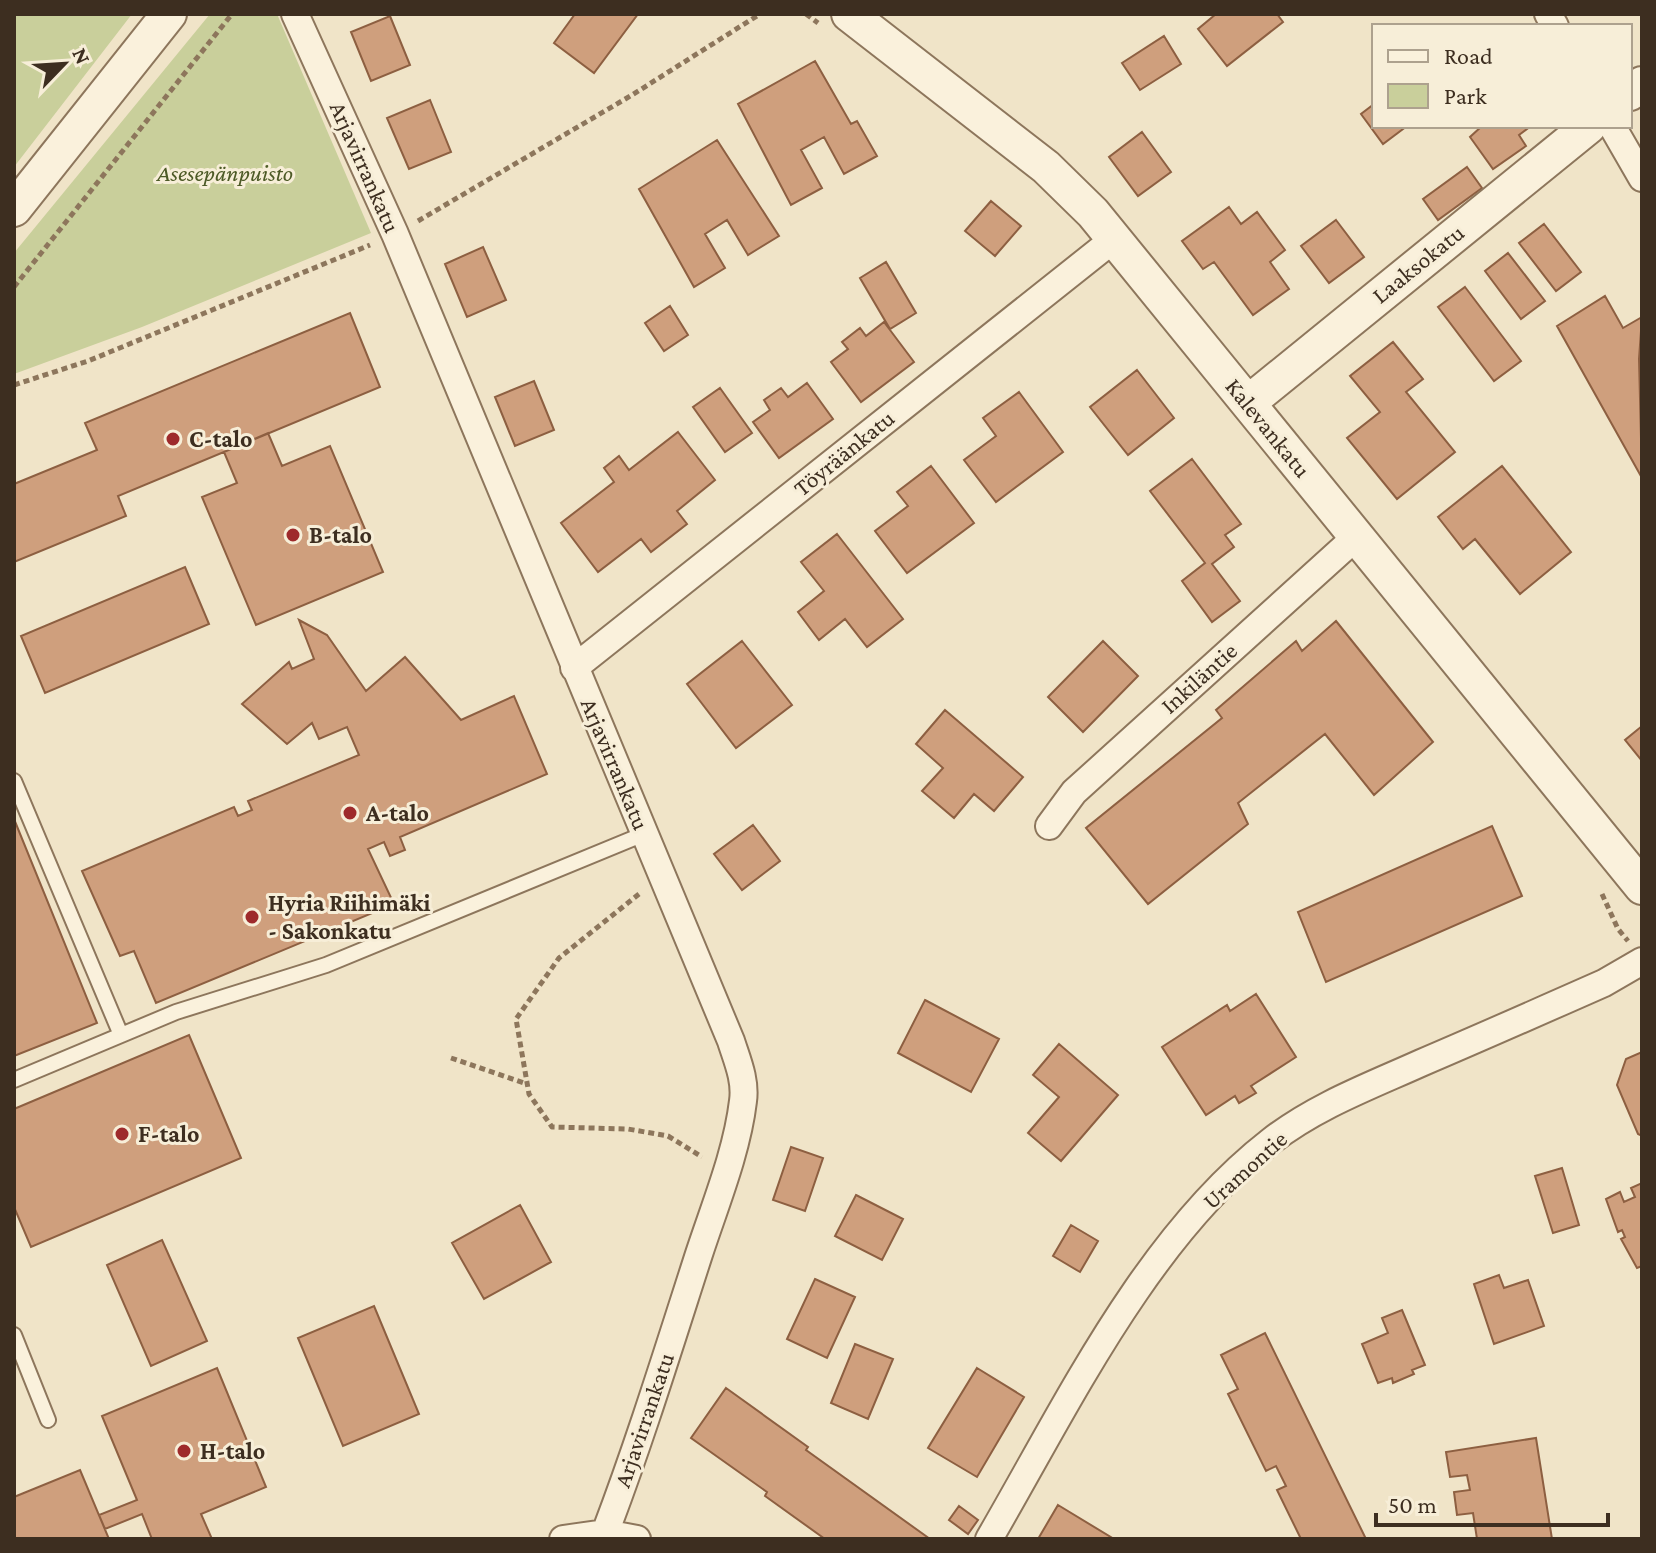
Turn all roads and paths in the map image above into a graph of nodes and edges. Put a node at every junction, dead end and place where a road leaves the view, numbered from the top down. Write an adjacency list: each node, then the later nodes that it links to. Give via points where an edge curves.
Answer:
1 (169, 14): 9 (street)
2 (295, 14): 14 (street, Arjavirrankatu, via 395,234)
3 (806, 14): 5 (path)
4 (227, 16): 11 (path)
5 (840, 24): 10 (street, Kalevankatu, via 1046,167)
6 (1587, 128): 12 (street, Laaksokatu)
7 (1613, 128): 8 (street)
8 (1642, 178)
9 (14, 209)
10 (1114, 239): 12 (street, Kalevankatu); 14 (street, Töyräänkatu)
11 (14, 287)
12 (1248, 403): 13 (street, Kalevankatu)
13 (1356, 537): 16 (street, Inkiläntie, via 1074,792); 20 (street, Kalevankatu)
14 (574, 668): 17 (street, Arjavirrankatu)
15 (14, 781): 22 (lane)
16 (1049, 826)
17 (644, 834): 18 (street, Arjavirrankatu); 22 (lane, via 326,965)
18 (661, 875): 25 (path, via 559,958 516,1019); 26 (street, Arjavirrankatu, via 742,1077 744,1097)
19 (1596, 886): 21 (path)
20 (1642, 887)
21 (1638, 954): 32 (street, Uramontie, via 1604,983 1342,1098 1272,1140 1236,1171 1194,1216 1137,1292)
22 (121, 1035): 24 (lane)
23 (451, 1058): 25 (path)
24 (14, 1080)
25 (527, 1084): 26 (path, via 552,1127 668,1136)
26 (724, 1171): 29 (street, Arjavirrankatu)
27 (14, 1335): 28 (lane)
28 (48, 1420)
29 (605, 1533): 30 (street); 31 (street)
30 (563, 1539)
31 (637, 1539)
32 (989, 1539)

